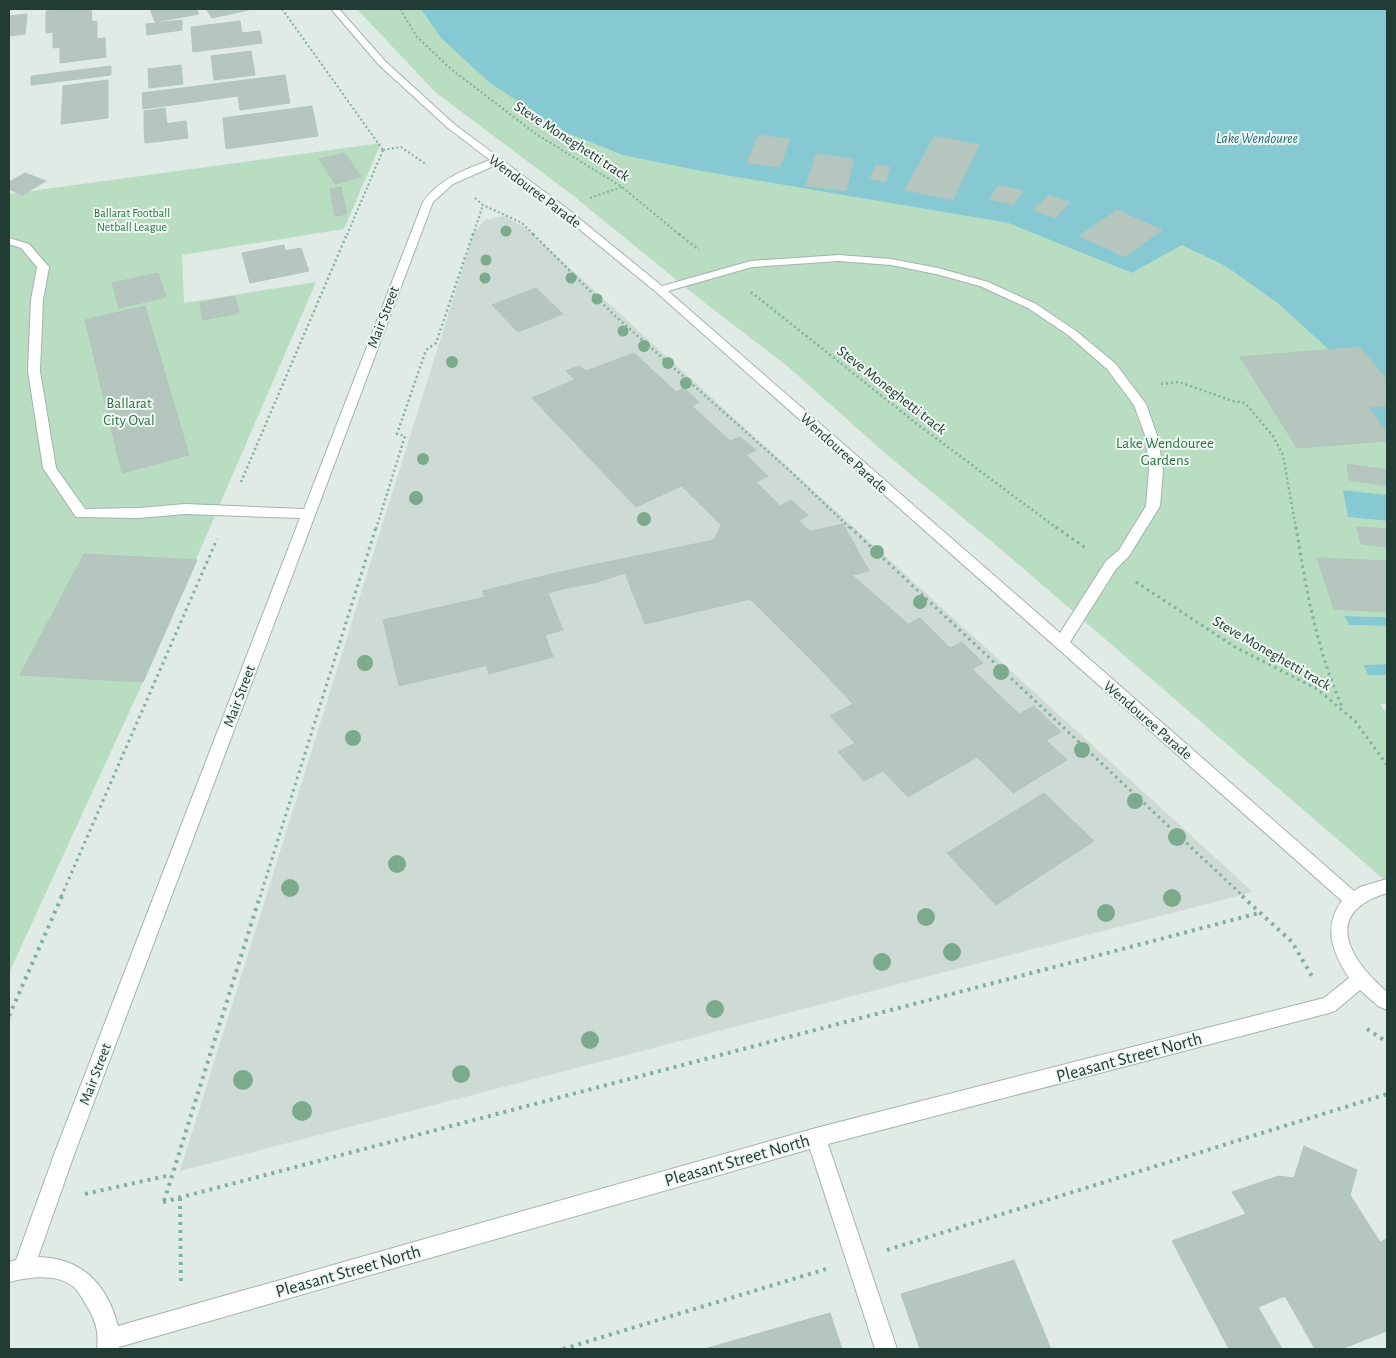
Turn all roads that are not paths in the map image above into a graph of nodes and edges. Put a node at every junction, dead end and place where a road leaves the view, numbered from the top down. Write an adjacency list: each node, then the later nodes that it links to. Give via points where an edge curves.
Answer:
1 (335, 9): 2 (street, Wendouree Parade, via 413,93)
2 (496, 161): 4 (street, Wendouree Parade); 5 (street, Mair Street, via 451,180 428,202)
3 (9, 241): 5 (street, via 25,246 43,266 37,300 35,379 50,468 81,514 139,514 185,508)
4 (660, 290): 6 (street, Wendouree Parade); 6 (street, via 751,264 839,258 891,262 984,284 1032,306 1072,333 1111,366 1140,404 1152,438 1156,470 1153,506 1124,553 1110,565)
5 (308, 514): 12 (street, Mair Street, via 46,1202)
6 (1061, 644): 8 (street, Wendouree Parade)
7 (1387, 886): 8 (street, via 1369,889)
8 (1352, 899): 9 (street, via 1341,915 1338,935 1345,957)
9 (1360, 979): 10 (street); 11 (street, Pleasant Street North, via 1329,1005)
10 (1387, 1002)
11 (816, 1138): 13 (street, Pleasant Street North, via 182,1318); 14 (street)
12 (16, 1269): 13 (street, via 56,1268 82,1280 105,1314)
13 (109, 1344)
14 (886, 1349)

